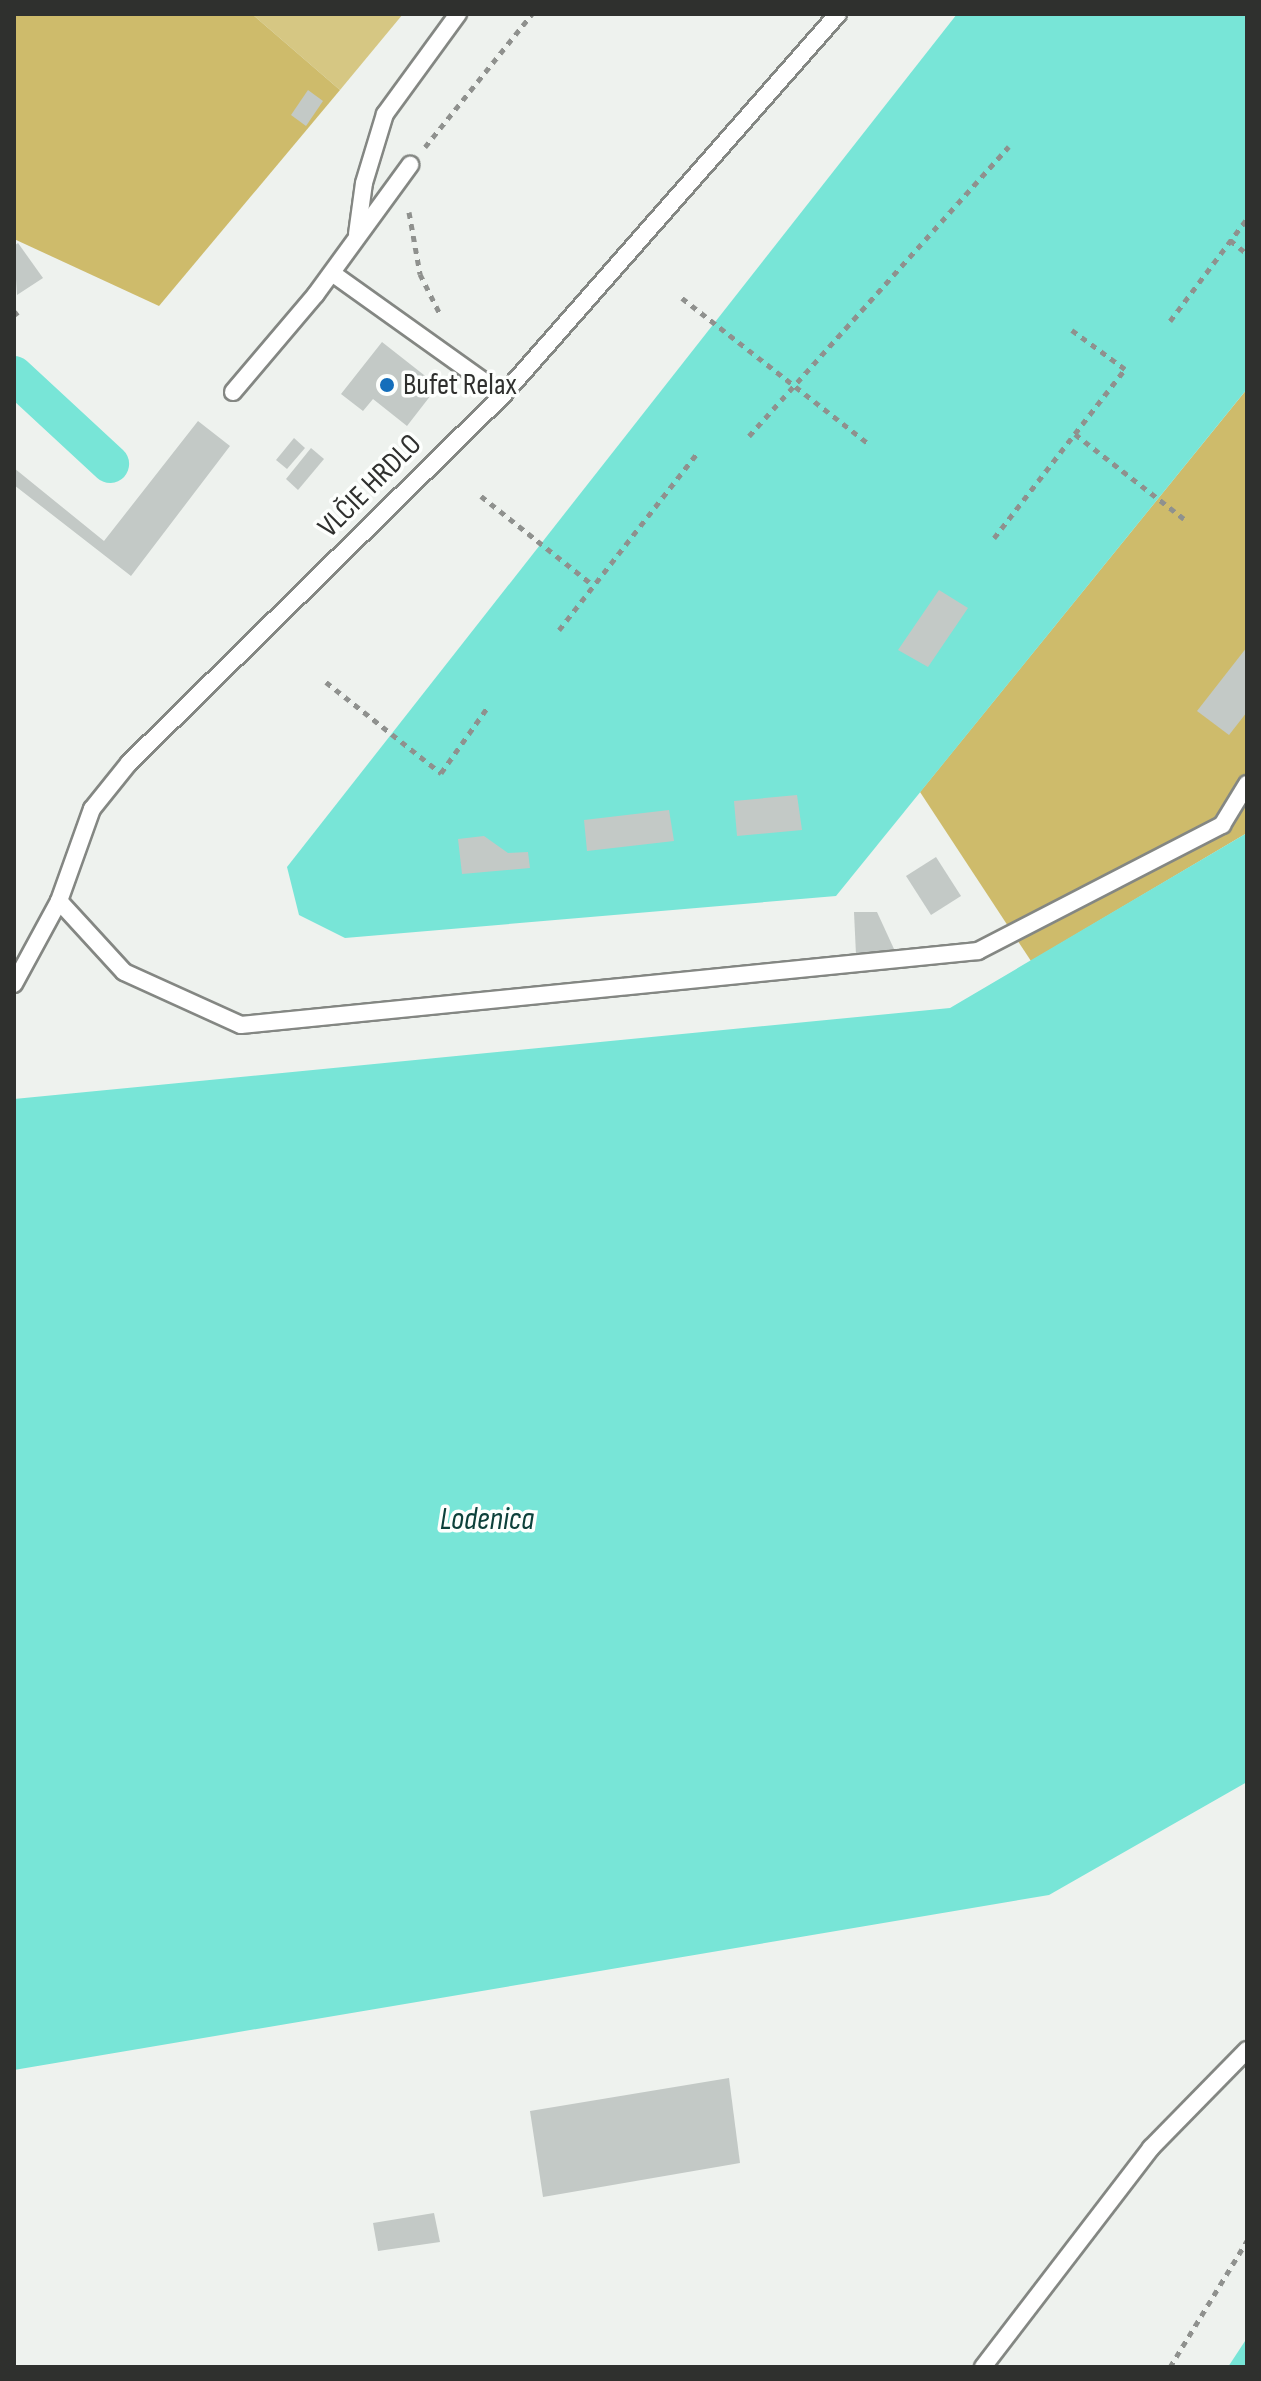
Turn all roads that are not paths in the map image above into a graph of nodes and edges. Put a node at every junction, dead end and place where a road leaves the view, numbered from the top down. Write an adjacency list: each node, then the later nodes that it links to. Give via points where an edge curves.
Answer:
1 (458, 14): 4 (lane, via 385,114 364,183)
2 (838, 14): 7 (lane, VLČIE HRDLO)
3 (410, 165): 4 (lane)
4 (357, 236): 5 (lane)
5 (332, 273): 6 (lane); 7 (lane)
6 (233, 392)
7 (503, 395): 9 (lane, VLČIE HRDLO, via 129,763 92,809)
8 (1247, 784): 9 (lane, via 1222,825 978,951 273,1022 241,1025 124,972)
9 (59, 901): 10 (lane, VLČIE HRDLO)
10 (14, 984)
11 (1247, 2050): 12 (lane, via 1151,2148)
12 (983, 2367)

